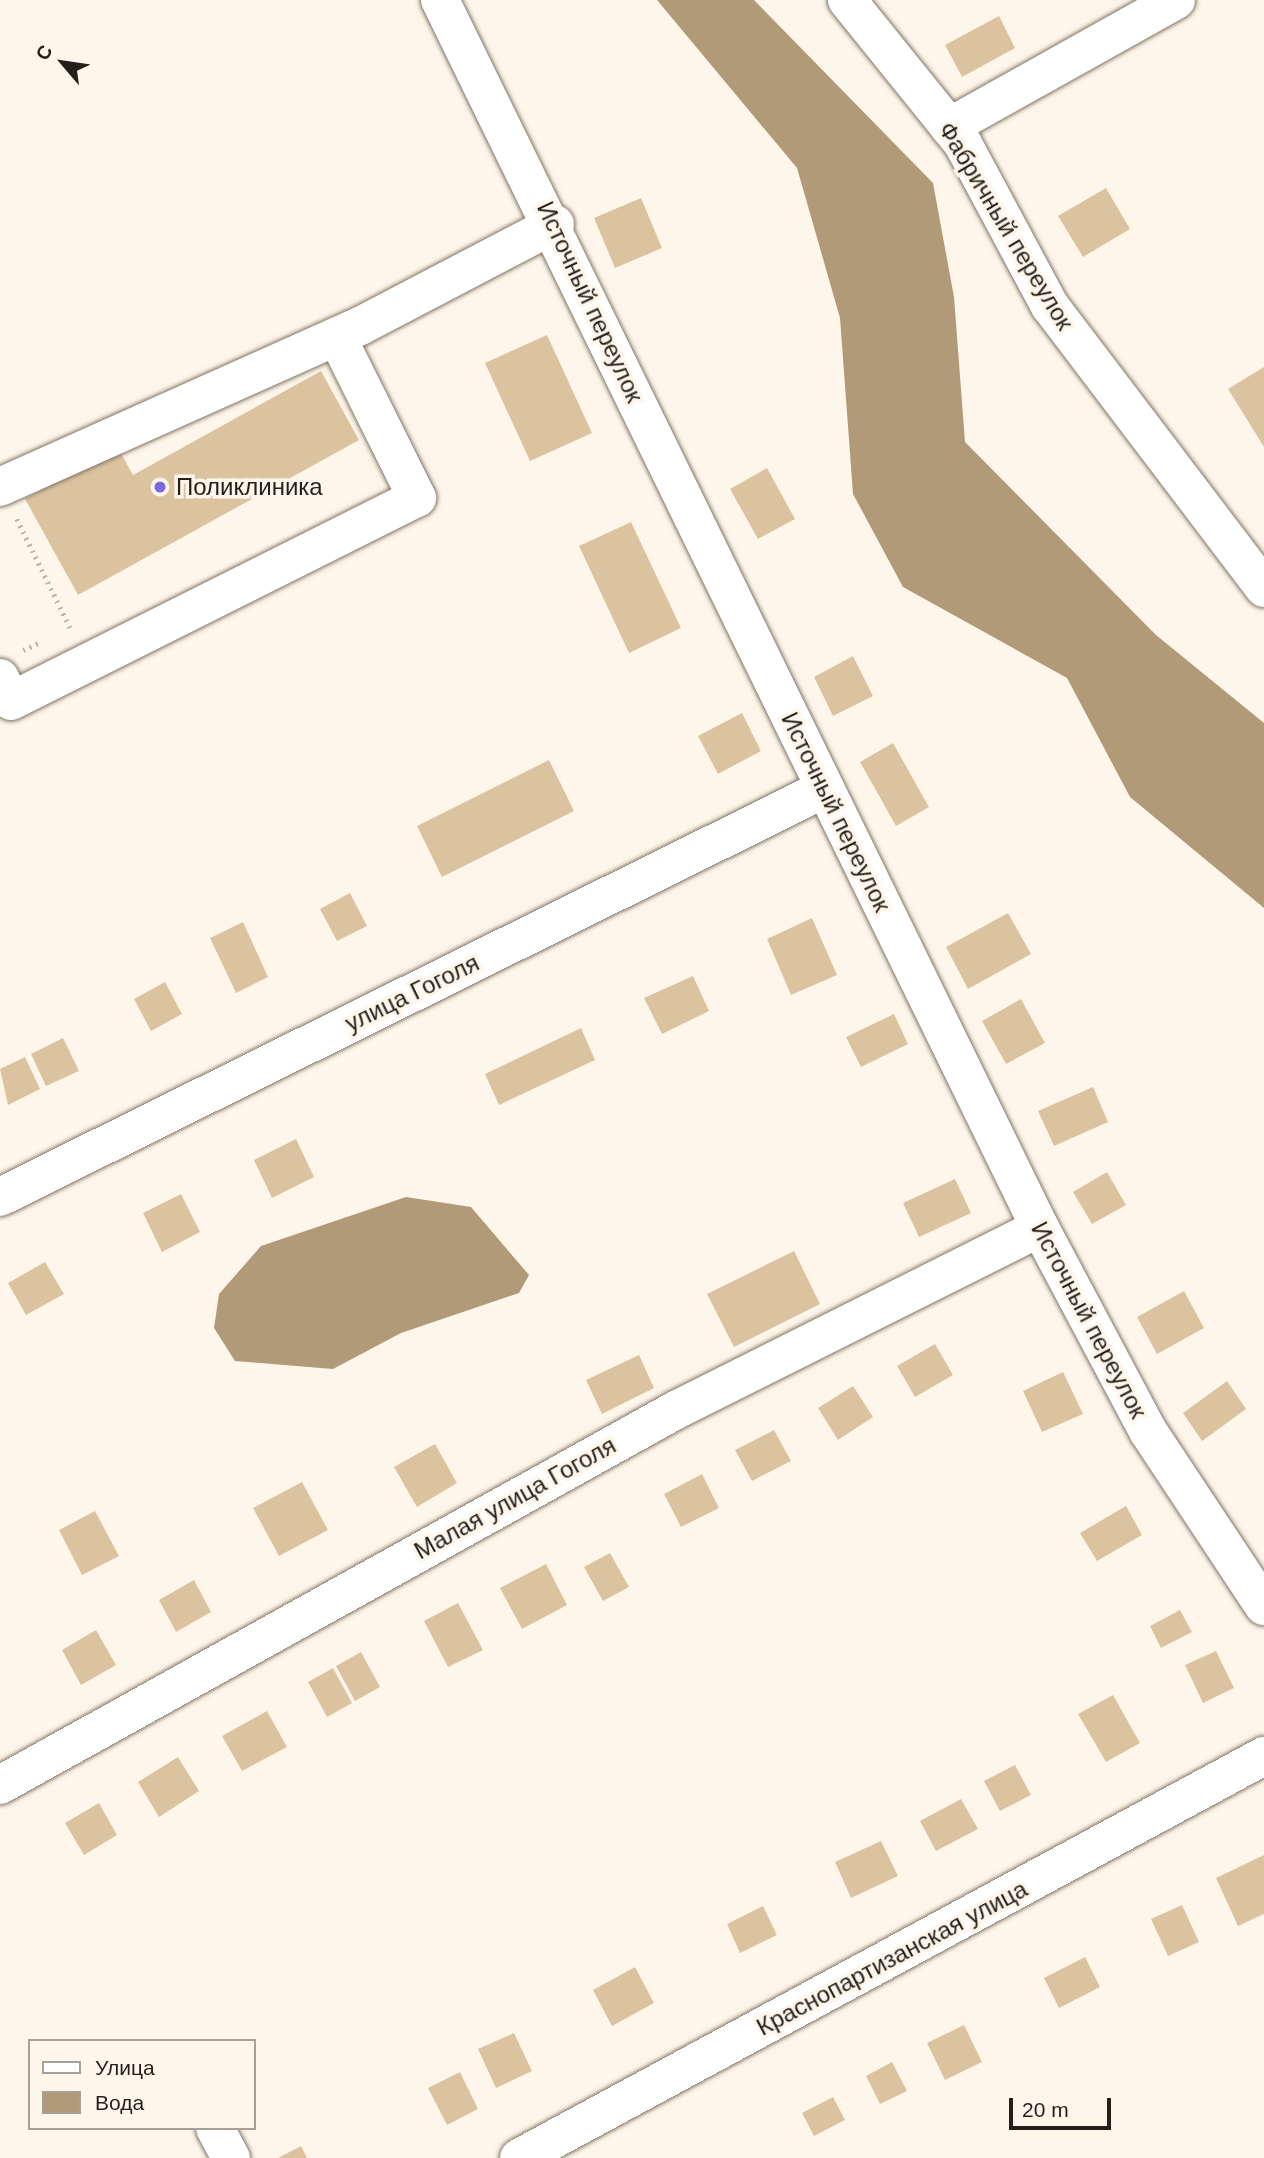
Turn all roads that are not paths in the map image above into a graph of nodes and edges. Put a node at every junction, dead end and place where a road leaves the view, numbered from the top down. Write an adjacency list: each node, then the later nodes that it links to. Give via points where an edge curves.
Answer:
1 (440, 0): 5 (street, Источный переулок)
2 (846, 0): 4 (street, Фабричный переулок)
3 (1176, 0): 4 (street)
4 (949, 127): 8 (street, Фабричный переулок, via 1050,306)
5 (555, 224): 6 (street); 11 (street, Источный переулок)
6 (337, 337): 7 (street); 10 (street, via 417,498 11,701)
7 (0, 487)
8 (1252, 545): 9 (street, Фабричный переулок)
9 (1264, 588)
10 (6, 666)
11 (824, 789): 12 (street, улица Гоголя); 13 (street, Источный переулок)
12 (0, 1197)
13 (1040, 1228): 14 (street, Источный переулок, via 1148,1431); 16 (street, Малая улица Гоголя, via 676,1410)
14 (1264, 1606)
15 (1264, 1756): 19 (street, Краснопартизанская улица)
16 (0, 1785)
17 (216, 2130): 18 (street)
18 (231, 2158)
19 (519, 2158)

